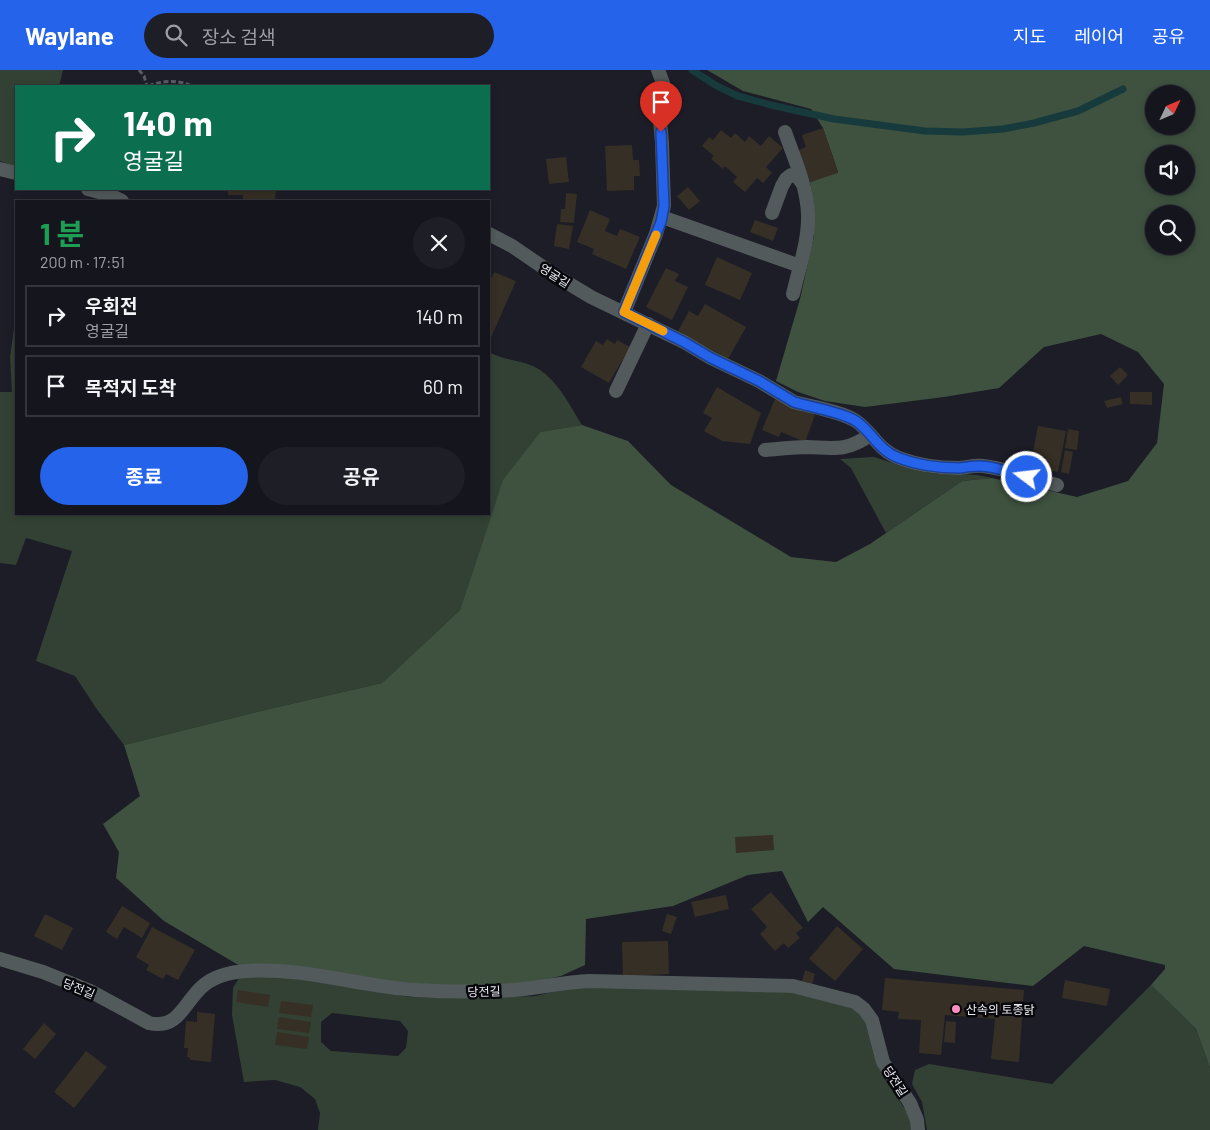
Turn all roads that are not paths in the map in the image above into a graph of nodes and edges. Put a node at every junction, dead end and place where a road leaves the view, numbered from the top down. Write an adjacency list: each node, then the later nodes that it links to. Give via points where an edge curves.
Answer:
1 (658, 70): 9 (lane, via 663,83 660,120)
2 (785, 132): 5 (lane)
3 (0, 169): 4 (lane)
4 (15, 173)
5 (802, 183): 8 (lane, via 797,176 786,179); 11 (lane, via 808,215)
6 (92, 190): 7 (lane)
7 (120, 200)
8 (772, 213)
9 (662, 217): 11 (lane); 13 (lane)
10 (490, 235): 13 (lane, 영굴길, via 567,283)
11 (800, 266): 12 (lane)
12 (793, 294)
13 (624, 312): 14 (lane, 영굴길)
14 (648, 324): 15 (lane); 16 (lane, 영굴길, via 789,400 854,420)
15 (616, 391)
16 (870, 435): 17 (lane, via 850,447 839,449); 18 (lane, 영굴길, via 887,452 914,463 958,468 986,466)
17 (764, 450)
18 (1057, 485)
19 (0, 959): 20 (lane, 당전길, via 90,991 159,1026 174,1019 205,984 246,971 283,972 450,992 514,990 589,981 793,986 855,1002 864,1009 872,1020 883,1062 910,1103)
20 (918, 1130)

